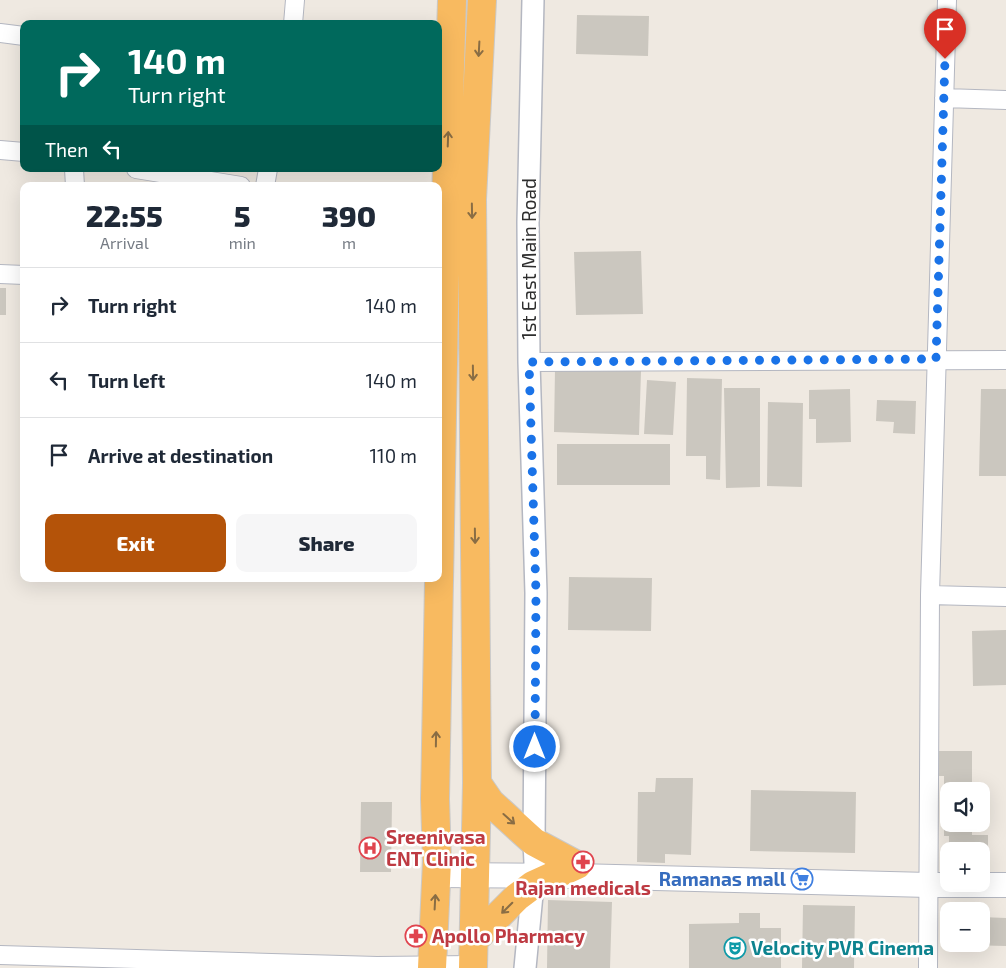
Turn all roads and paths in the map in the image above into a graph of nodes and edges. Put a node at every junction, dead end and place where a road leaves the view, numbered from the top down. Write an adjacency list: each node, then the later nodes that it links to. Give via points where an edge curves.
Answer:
1 (294, 0): 6 (street)
2 (452, 0): 15 (highway, one-way to 2)
3 (482, 0): 24 (highway, one-way to 24, via 472,199)
4 (533, 0): 20 (street, 1st East Main Road, via 528,222)
5 (947, 0): 9 (street)
6 (293, 20)
7 (0, 33): 8 (street)
8 (20, 36)
9 (944, 98): 10 (street); 18 (street)
10 (1006, 100)
11 (0, 150): 12 (street)
12 (20, 152)
13 (155, 172): 14 (street)
14 (216, 182)
15 (442, 200)
16 (0, 274): 17 (street)
17 (20, 275)
18 (936, 359): 19 (street); 20 (street); 22 (street)
19 (1006, 360)
20 (529, 362): 26 (street, 1st East Main Road)
21 (438, 582): 25 (highway, one-way to 21)
22 (930, 595): 23 (street); 30 (street)
23 (1006, 596)
24 (477, 783): 26 (highway, one-way to 26); 27 (highway)
25 (436, 868): 27 (main road); 36 (highway, one-way to 25)
26 (544, 868): 27 (main road); 30 (main road); 33 (highway, one-way to 33, via 517,897); 37 (street, 1st East Main Road)
27 (474, 869): 33 (highway)
28 (990, 874): 29 (main road)
29 (1006, 874)
30 (936, 877): 31 (main road); 38 (street)
31 (1006, 885)
32 (0, 955): 34 (street)
33 (473, 958): 36 (street)
34 (48, 962): 35 (street)
35 (377, 967): 36 (street)
36 (432, 967)
37 (525, 968)
38 (928, 968)

